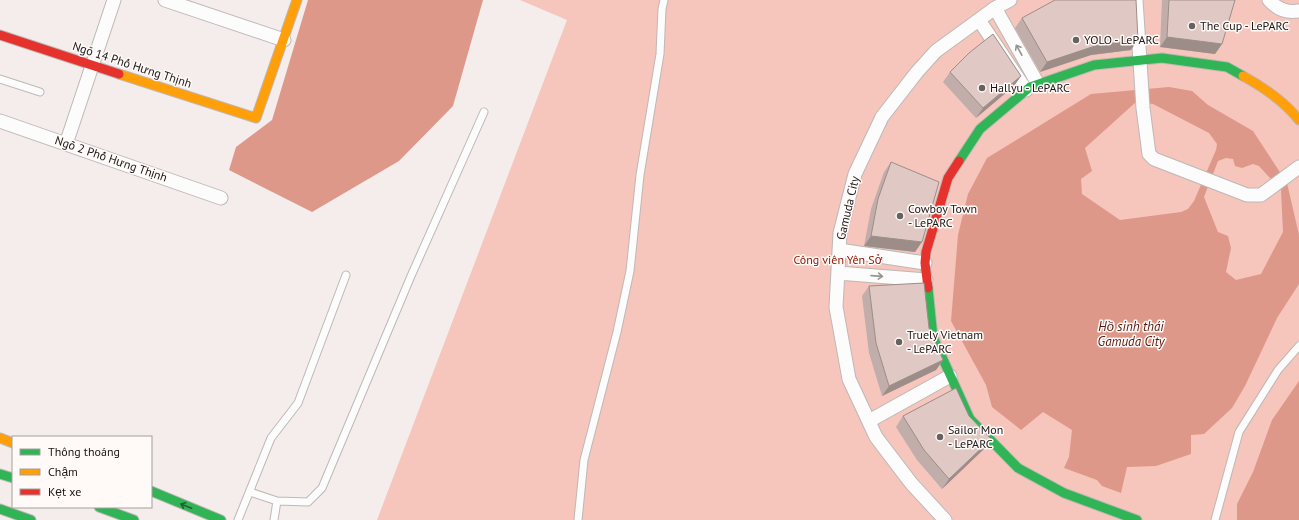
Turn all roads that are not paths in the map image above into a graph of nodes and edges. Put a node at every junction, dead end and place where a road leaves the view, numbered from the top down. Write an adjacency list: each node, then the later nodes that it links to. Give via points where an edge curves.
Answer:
1 (114, 0): 14 (street)
2 (165, 0): 12 (street)
3 (297, 0): 12 (main road)
4 (664, 0): 46 (lane, via 660,54 640,175 630,271 584,460)
5 (1010, 0): 8 (street, Gamuda City)
6 (1136, 0): 13 (street)
7 (1269, 0): 9 (street, via 1279,8 1293,12)
8 (995, 8): 10 (street, Gamuda City); 16 (street, one-way to 8)
9 (1299, 10)
10 (979, 20): 16 (street); 24 (street, Gamuda City, via 936,51 882,117 855,174 840,234)
11 (0, 35): 14 (main road, Ngõ 14 Phố Hưng Thịnh)
12 (284, 40): 14 (main road, Ngõ 14 Phố Hưng Thịnh, via 256,118)
13 (1140, 60): 16 (main road, via 1094,65); 19 (main road, via 1162,58 1227,67 1260,85 1288,106); 22 (street, via 1149,154 1154,159 1254,196 1261,195)
14 (93, 65): 21 (street)
15 (0, 79): 17 (lane)
16 (1032, 87): 25 (main road, via 980,129 948,178)
17 (40, 92)
18 (484, 112): 38 (lane, via 411,276 322,488 308,502)
19 (1299, 120)
20 (0, 121): 21 (street, Ngõ 2 Phố Hưng Thịnh)
21 (66, 144): 23 (street, Ngõ 2 Phố Hưng Thịnh)
22 (1299, 167)
23 (221, 198)
24 (839, 250): 25 (street); 26 (street, Gamuda City)
25 (925, 263): 28 (main road)
26 (838, 273): 28 (street, one-way to 28); 31 (street, Gamuda City, via 836,307 849,379)
27 (346, 275): 37 (lane, via 298,403 271,438)
28 (926, 280): 30 (main road, via 933,337)
29 (1299, 346): 49 (lane, via 1278,370 1239,432)
30 (949, 373): 31 (street); 48 (main road, via 970,419 1018,468 1064,493)
31 (867, 417): 47 (street, Gamuda City, via 876,437 911,483)
32 (0, 438): 33 (main road)
33 (12, 443)
34 (0, 474): 35 (main road)
35 (12, 478)
36 (152, 491): 43 (main road, one-way to 36)
37 (250, 492): 38 (lane); 44 (lane)
38 (277, 501): 45 (lane)
39 (102, 508): 42 (main road)
40 (0, 509): 41 (main road)
41 (32, 520)
42 (134, 520)
43 (221, 520)
44 (238, 520)
45 (274, 520)
46 (578, 520)
47 (945, 520)
48 (1138, 520)
49 (1215, 520)

